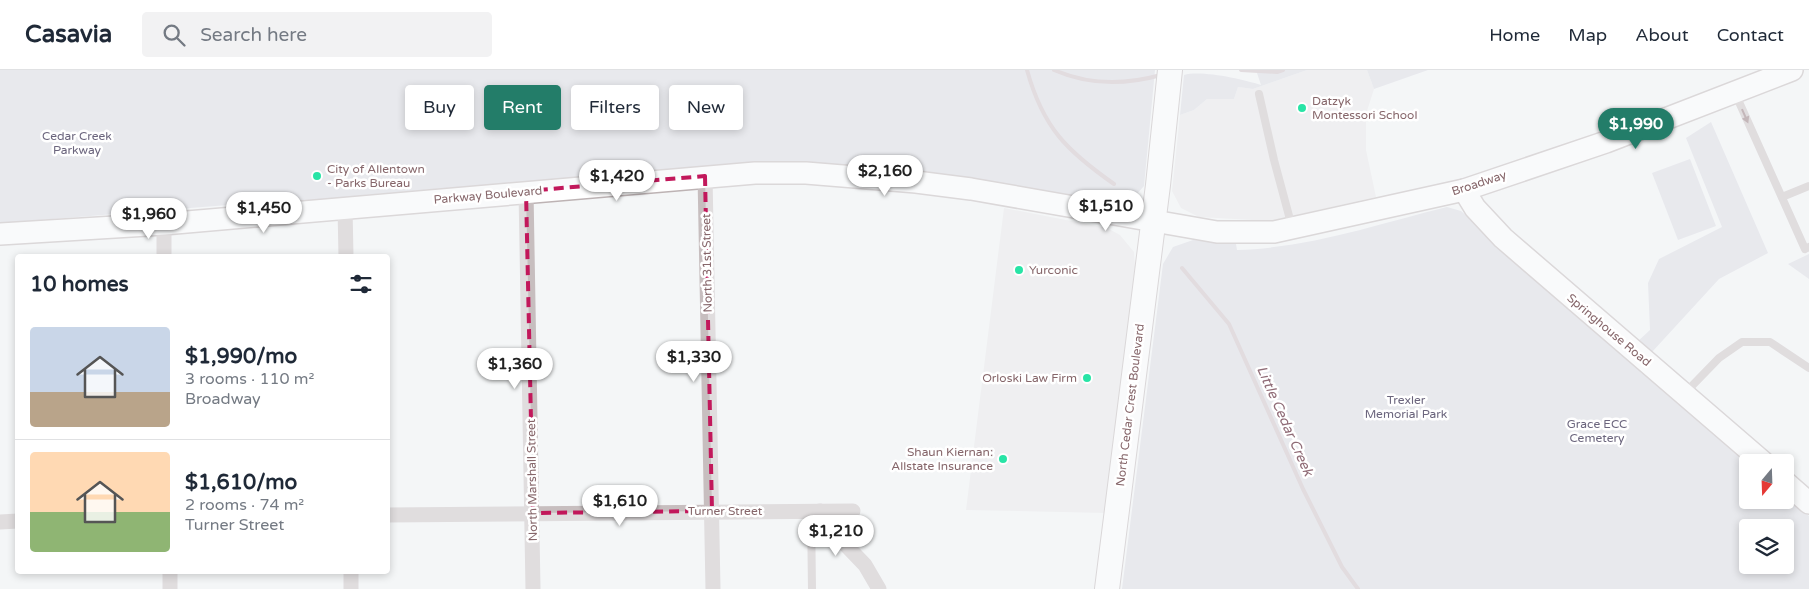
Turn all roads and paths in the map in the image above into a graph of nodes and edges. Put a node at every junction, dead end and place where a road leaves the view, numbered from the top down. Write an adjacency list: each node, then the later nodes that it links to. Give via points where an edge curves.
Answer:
1 (1170, 70): 11 (main road, North Cedar Crest Boulevard)
2 (1792, 70): 3 (street, Broadway)
3 (1735, 92): 7 (street, Broadway, via 1606,142); 9 (lane, one-way to 9)
4 (1260, 94): 13 (lane)
5 (705, 176): 8 (street, Parkway Boulevard); 11 (street, Parkway Boulevard, via 806,173 916,182); 23 (street, North 31st Street)
6 (1809, 186): 9 (lane)
7 (1464, 190): 13 (street, Broadway); 19 (street, Springhouse Road, via 1475,208 1504,238)
8 (526, 191): 10 (street, Parkway Boulevard); 26 (street, North Marshall Street)
9 (1782, 197): 15 (lane, via 1805,249)
10 (345, 208): 12 (street, Parkway Boulevard); 17 (street)
11 (1154, 222): 13 (street, Broadway, via 1217,232 1265,233); 38 (main road, North Cedar Crest Boulevard)
12 (164, 224): 14 (street, Parkway Boulevard); 16 (street)
13 (1293, 229)
14 (0, 234)
15 (1809, 247)
16 (164, 254)
17 (346, 254)
18 (1809, 368): 19 (lane, via 1770,342 1742,342 1719,358)
19 (1685, 394): 20 (street, Springhouse Road)
20 (1754, 454)
21 (1794, 490): 22 (street)
22 (1809, 503)
23 (712, 511): 24 (street, Turner Street); 26 (street, Turner Street); 35 (street, North 31st Street)
24 (815, 511): 25 (street, Turner Street); 36 (lane); 37 (street, via 865,565)
25 (853, 511)
26 (533, 512): 27 (street, Turner Street); 34 (street, North Marshall Street)
27 (390, 515)
28 (0, 522): 29 (street)
29 (15, 522)
30 (170, 574): 32 (street)
31 (351, 574): 33 (street)
32 (170, 589)
33 (351, 589)
34 (533, 589)
35 (714, 589)
36 (812, 589)
37 (879, 589)
38 (1107, 589)

